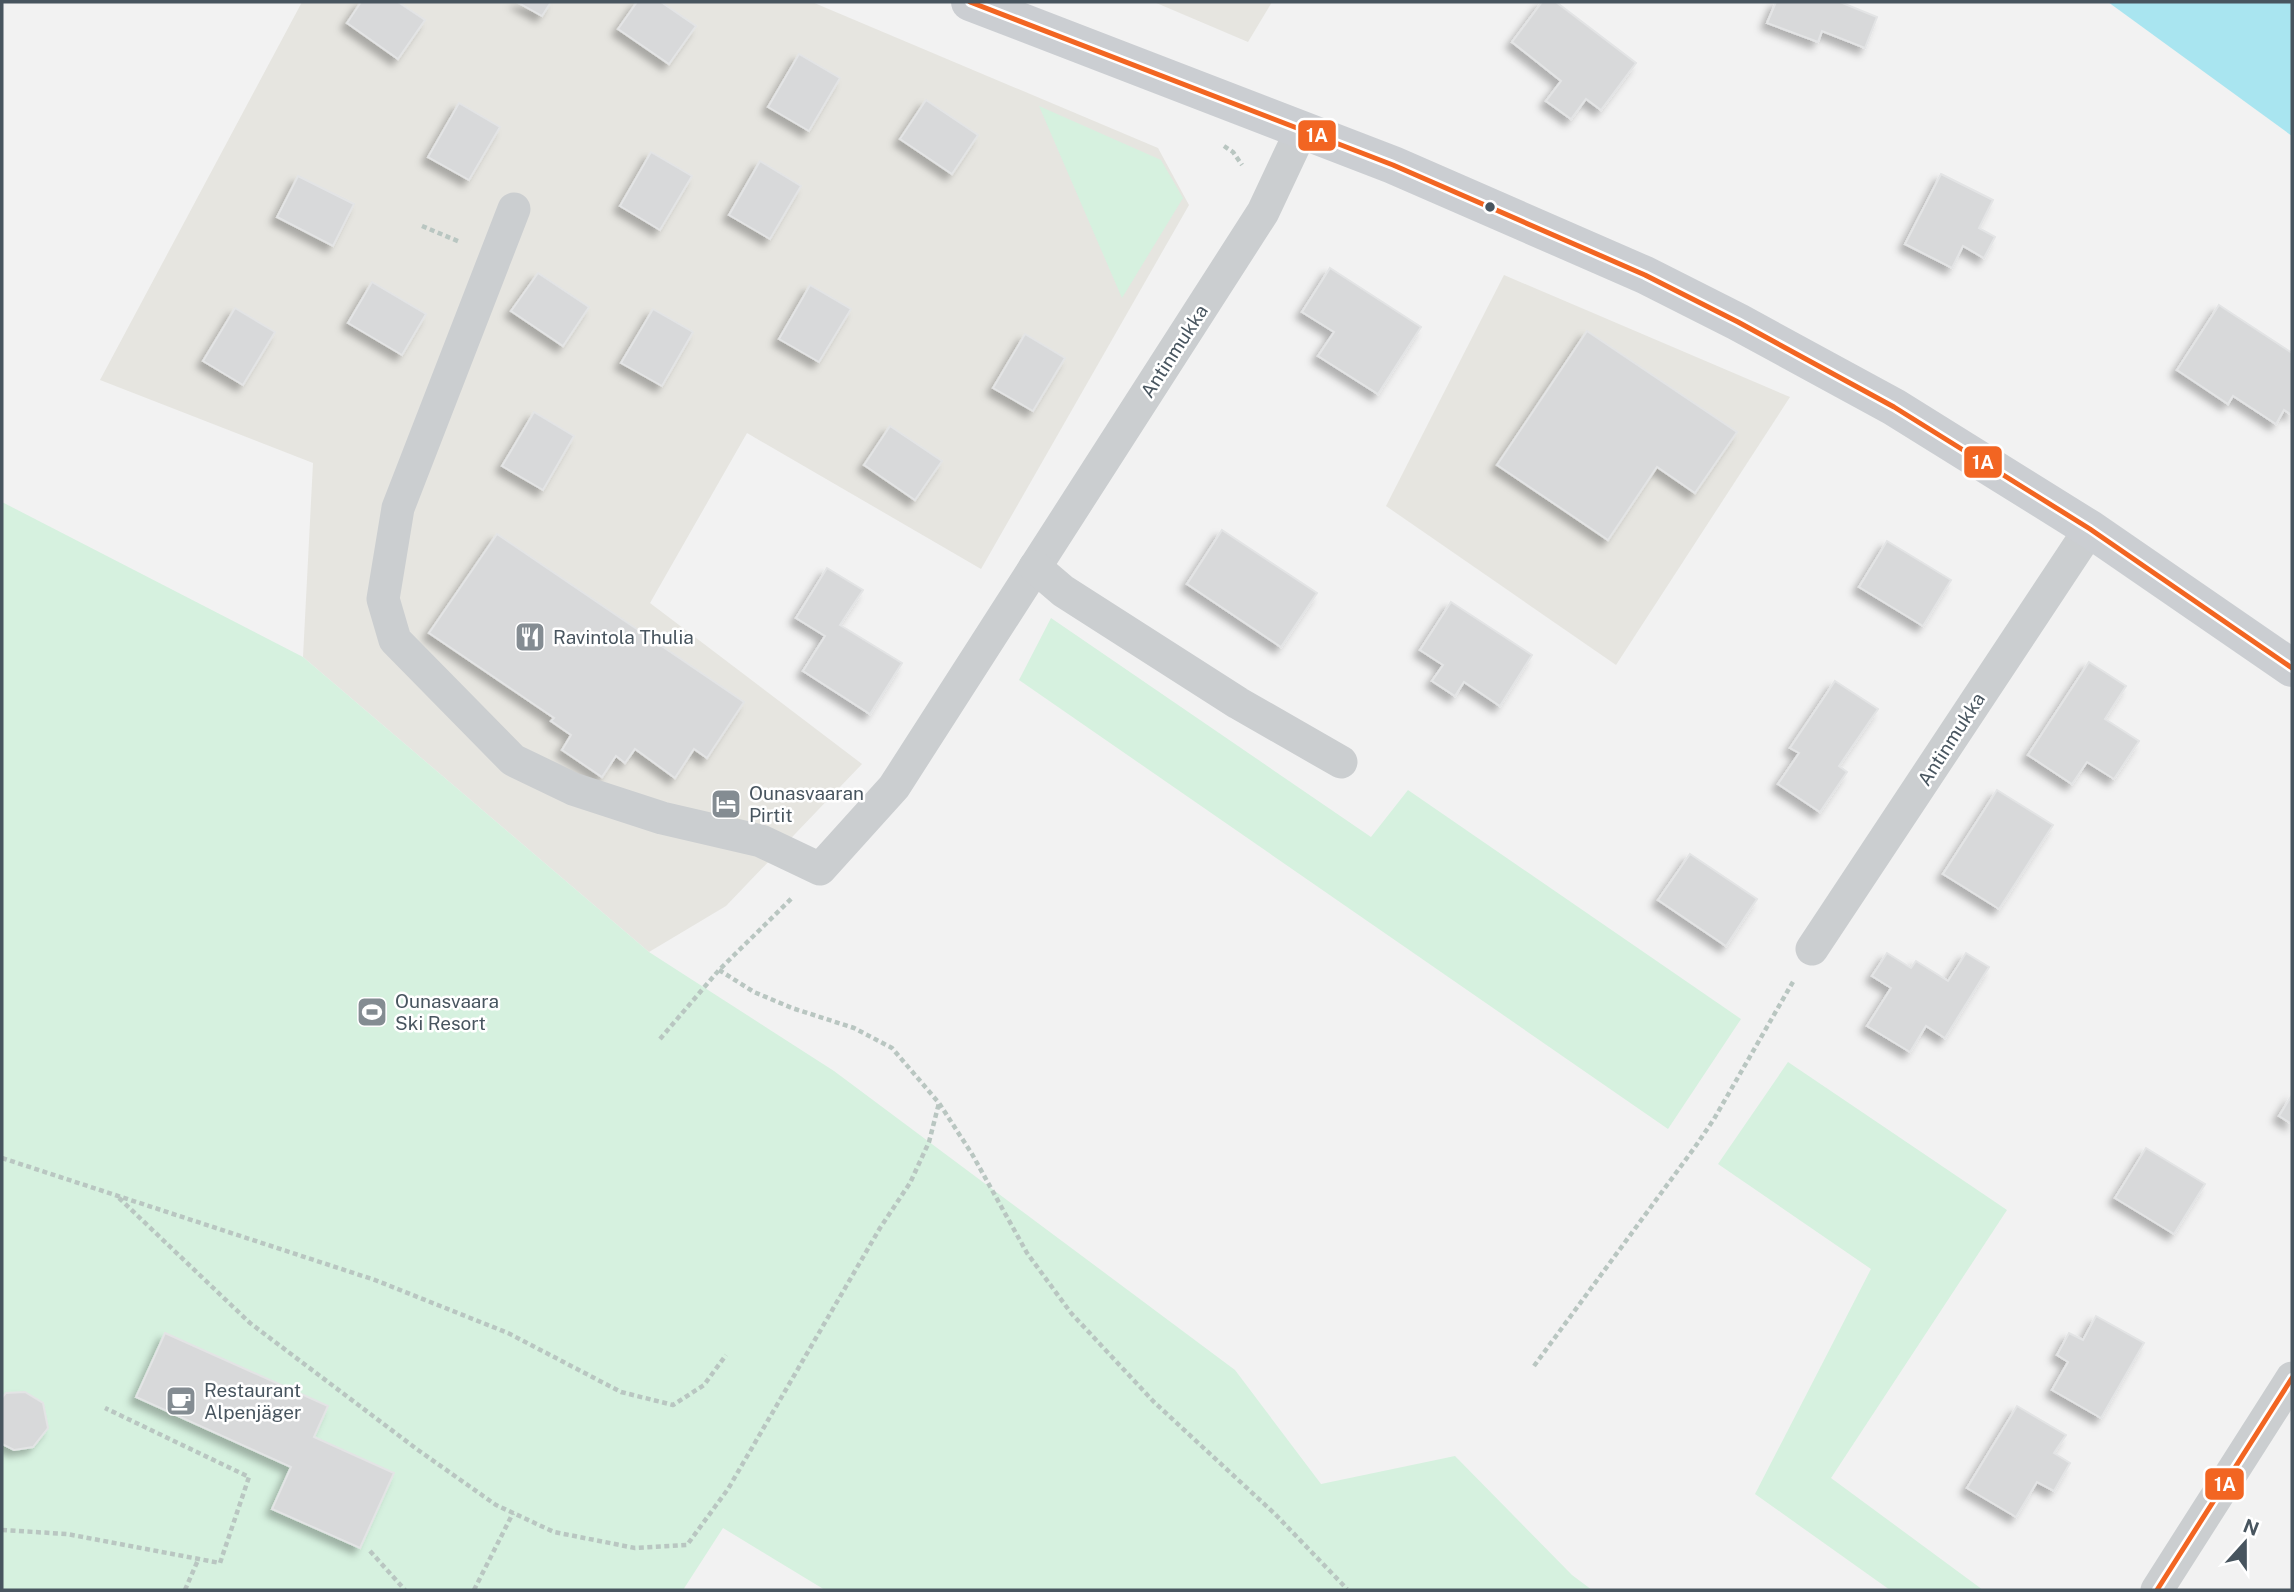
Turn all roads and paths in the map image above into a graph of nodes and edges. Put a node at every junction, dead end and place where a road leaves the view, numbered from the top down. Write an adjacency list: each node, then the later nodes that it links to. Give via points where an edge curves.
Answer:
1 (970, 2): 2 (street)
2 (1302, 129): 5 (street, Antinmukka); 6 (street, via 1507,214 1738,321 1895,407)
3 (1216, 141): 5 (path, via 1233,152 1245,169)
4 (514, 209): 10 (street, via 398,508 383,599 394,640 513,761 573,789 662,818 761,841)
5 (1263, 212): 7 (street, Antinmukka)
6 (2090, 529): 8 (street); 11 (street, Antinmukka)
7 (1035, 567): 9 (street, via 1063,591 1238,703); 10 (street, Antinmukka, via 894,787)
8 (2292, 668)
9 (1341, 762)
10 (820, 869): 12 (path)
11 (1812, 949): 18 (path, via 1701,1138)
12 (719, 971): 13 (path); 14 (path, via 754,992 855,1028 892,1048)
13 (660, 1039)
14 (939, 1103): 21 (path, via 929,1142 914,1173 728,1489 687,1545 635,1549 554,1532); 25 (path, via 1027,1253 1071,1313 1154,1402)
15 (2, 1158): 16 (path)
16 (119, 1198): 17 (path, via 375,1280 508,1333 621,1392 673,1405 704,1385); 21 (path, via 250,1323 418,1450)
17 (726, 1355)
18 (1534, 1366)
19 (2291, 1382): 29 (street)
20 (105, 1408): 24 (path, via 249,1477 220,1563)
21 (513, 1513): 28 (path)
22 (2, 1530): 24 (path, via 67,1534)
23 (370, 1551): 27 (path)
24 (198, 1560): 26 (path)
25 (1347, 1588)
26 (185, 1590)
27 (405, 1590)
28 (474, 1590)
29 (2157, 1590)

